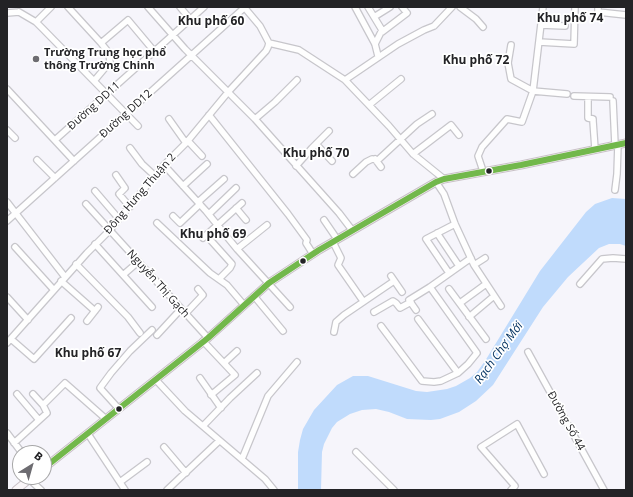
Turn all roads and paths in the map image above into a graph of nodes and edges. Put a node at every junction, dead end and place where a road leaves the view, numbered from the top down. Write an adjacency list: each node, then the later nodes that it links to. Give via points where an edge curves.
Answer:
1 (51, 7): 21 (street)
2 (68, 7): 28 (street)
3 (148, 7): 26 (street)
4 (180, 7): 20 (street)
5 (204, 7): 20 (street, Đường DD11)
6 (244, 7): 29 (street, via 260,26); 33 (street, Đường DD12)
7 (355, 7): 30 (street)
8 (368, 7): 19 (street)
9 (390, 7): 19 (street)
10 (402, 7): 25 (street, via 407,13)
11 (452, 7): 34 (street, via 434,26)
12 (460, 7): 24 (street)
13 (543, 7): 22 (street)
14 (575, 7): 27 (street, via 574,44)
15 (598, 7): 18 (street, via 598,12)
16 (20, 10): 17 (street); 21 (street)
17 (7, 13)
18 (626, 15)
19 (374, 17): 25 (street)
20 (190, 19): 26 (street, Đường DD11)
21 (36, 22): 38 (street)
22 (541, 25): 23 (street); 27 (street)
23 (565, 26)
24 (482, 27)
25 (382, 32): 30 (street)
26 (172, 35): 32 (street, Đường DD11); 33 (street)
27 (539, 42): 41 (street)
28 (101, 43): 32 (street, via 128,20); 38 (street, via 109,53 110,62)
29 (269, 43): 37 (street, via 299,50); 40 (street, Đông Hưng Thuận 2, via 266,51)
30 (376, 44): 34 (street)
31 (511, 45): 41 (street, via 508,63 511,79)
32 (154, 52): 42 (street, Đường DD11)
33 (191, 56): 40 (street); 47 (street, Đường DD12)
34 (378, 56): 37 (street)
35 (401, 79): 46 (street)
36 (297, 80): 50 (street)
37 (345, 80): 46 (street)
38 (94, 81): 42 (street)
39 (7, 89): 57 (street)
40 (229, 92): 49 (street, Đông Hưng Thuận 2); 50 (street)
41 (533, 92): 43 (street); 75 (street, via 522,122 507,119 482,147 478,156)
42 (107, 94): 47 (street); 57 (street, Đường DD11)
43 (567, 94)
44 (574, 96): 45 (street)
45 (588, 97): 62 (street, via 611,99); 64 (street, via 588,117 593,121)
46 (369, 105): 58 (street)
47 (126, 114): 52 (street); 69 (street, Đường DD12)
48 (432, 114): 58 (street)
49 (209, 116): 59 (street, Đông Hưng Thuận 2); 111 (street, via 288,214 307,240 306,243)
50 (255, 119): 73 (street)
51 (169, 120): 59 (street)
52 (138, 126)
53 (7, 130): 56 (street)
54 (329, 131): 61 (street)
55 (459, 135): 65 (street, via 451,125)
56 (15, 138)
57 (55, 140): 69 (street)
58 (400, 140): 65 (street); 67 (street, via 378,160)
59 (187, 142): 66 (street); 72 (street, Đông Hưng Thuận 2)
60 (626, 143): 62 (main road)
61 (316, 144): 70 (street); 73 (street)
62 (616, 145): 64 (main road); 86 (street)
63 (130, 148): 78 (street)
64 (595, 149): 75 (main road)
65 (413, 154): 81 (street)
66 (202, 156)
67 (375, 159): 74 (street); 76 (street, via 366,162)
68 (37, 160): 79 (street)
69 (74, 161): 79 (street, Đường DD12)
70 (332, 161)
71 (207, 164): 83 (street)
72 (164, 165): 78 (street, Đông Hưng Thuận 2); 83 (street)
73 (296, 166): 104 (street)
74 (381, 167)
75 (483, 171): 81 (main road)
76 (353, 174)
77 (116, 175): 91 (street, via 125,188 119,194)
78 (155, 176): 91 (street, Đông Hưng Thuận 2)
79 (55, 178): 93 (street, Đường DD12)
80 (224, 179): 88 (street)
81 (444, 179): 82 (main road)
82 (436, 182): 101 (street, via 444,194); 104 (main road, via 378,219)
83 (183, 186): 88 (street)
84 (236, 188): 94 (street)
85 (95, 190): 96 (street)
86 (615, 190)
87 (7, 202): 93 (street)
88 (199, 203): 94 (street); 95 (street, via 180,223)
89 (86, 204): 105 (street, Nguyễn Thị Gạch)
90 (242, 204): 92 (street)
91 (130, 206): 96 (street, Đông Hưng Thuận 2)
92 (236, 208): 97 (street); 102 (street)
93 (16, 213): 99 (street, Đường DD12); 121 (street)
94 (209, 214): 102 (street)
95 (173, 216)
96 (119, 219): 105 (street, Đông Hưng Thuận 2)
97 (246, 220)
98 (324, 220): 107 (street)
99 (7, 221)
100 (157, 223): 122 (street)
101 (455, 224): 106 (street); 112 (street)
102 (217, 225): 110 (street); 122 (street, via 204,237 232,264)
103 (267, 225): 110 (street)
104 (352, 230): 107 (main road)
105 (109, 231): 108 (street, Đông Hưng Thuận 2); 115 (street, Nguyễn Thị Gạch)
106 (437, 233): 118 (street); 119 (street, via 426,239)
107 (335, 241): 111 (main road); 134 (street, via 341,258 338,265)
108 (95, 244): 116 (street, Đông Hưng Thuận 2); 120 (street)
109 (15, 248): 129 (street)
110 (237, 249): 123 (street)
111 (313, 254): 123 (main road)
112 (470, 258): 117 (street); 118 (street)
113 (485, 258): 117 (street)
114 (626, 259): 125 (street, via 602,259)
115 (138, 262): 120 (street); 142 (street, Nguyễn Thị Gạch)
116 (76, 264): 121 (street, Đông Hưng Thuận 2); 153 (street, via 128,317)
117 (474, 265): 124 (street)
118 (459, 266): 119 (street)
119 (449, 273): 126 (street)
120 (123, 275): 139 (street)
121 (63, 279): 129 (street, Đông Hưng Thuận 2); 148 (street, via 97,309)
122 (219, 279): 137 (street)
123 (269, 283): 131 (main road); 140 (street)
124 (486, 284): 132 (street); 136 (street)
125 (580, 284)
126 (430, 287): 135 (street, via 409,300); 163 (street, via 477,353)
127 (450, 288): 136 (street)
128 (198, 289): 142 (street, via 203,295)
129 (54, 290): 147 (street, Đông Hưng Thuận 2)
130 (402, 292): 134 (street, via 393,278)
131 (254, 296): 137 (main road); 151 (street)
132 (494, 296): 138 (street); 144 (street)
133 (7, 297): 147 (street)
134 (363, 302): 152 (street, via 336,322)
135 (411, 302): 141 (street); 143 (street, via 400,308 392,301)
136 (460, 303): 144 (street)
137 (244, 305): 156 (main road)
138 (501, 306)
139 (152, 307)
140 (290, 307)
141 (416, 310)
142 (183, 312): 154 (street); 156 (street, Nguyễn Thị Gạch)
143 (374, 312)
144 (469, 317): 155 (street)
145 (71, 318): 157 (street, via 34,358)
146 (418, 319): 163 (street)
147 (28, 320): 157 (street, Đông Hưng Thuận 2)
148 (87, 320)
149 (381, 326): 163 (street, via 422,381 440,381)
150 (152, 330): 171 (street, via 130,351 100,388)
151 (283, 331)
152 (334, 332)
153 (140, 333)
154 (157, 335)
155 (485, 338)
156 (205, 340): 161 (street, Nguyễn Thị Gạch); 165 (main road)
157 (9, 341)
158 (237, 351): 161 (street)
159 (528, 352): 192 (street, Đường Số 44)
160 (297, 362): 181 (street, via 268,396)
161 (224, 363): 168 (street, Nguyễn Thị Gạch, via 235,375)
162 (257, 373): 170 (street)
163 (458, 373)
164 (200, 378): 168 (street)
165 (156, 380): 171 (main road); 174 (street)
166 (17, 394): 173 (street)
167 (34, 394): 169 (street)
168 (211, 395): 170 (street)
169 (43, 405): 172 (street, via 65,383); 173 (street, via 47,413)
170 (221, 408): 174 (street)
171 (119, 409): 172 (main road)
172 (106, 419): 176 (main road)
173 (39, 420): 178 (street)
174 (203, 426): 177 (street)
175 (7, 433): 178 (street)
176 (88, 434): 182 (main road); 186 (street)
177 (219, 440): 181 (street); 184 (street)
178 (14, 443)
179 (164, 447): 184 (street)
180 (356, 452): 190 (street)
181 (242, 460): 189 (street)
182 (52, 462)
183 (147, 462): 186 (street)
184 (186, 473): 188 (street)
185 (544, 474): 191 (street, via 517,424 481,447 515,486)
186 (120, 482): 187 (street)
187 (125, 490)
188 (167, 490)
189 (274, 490)
190 (394, 490)
191 (511, 490)
192 (604, 490)

